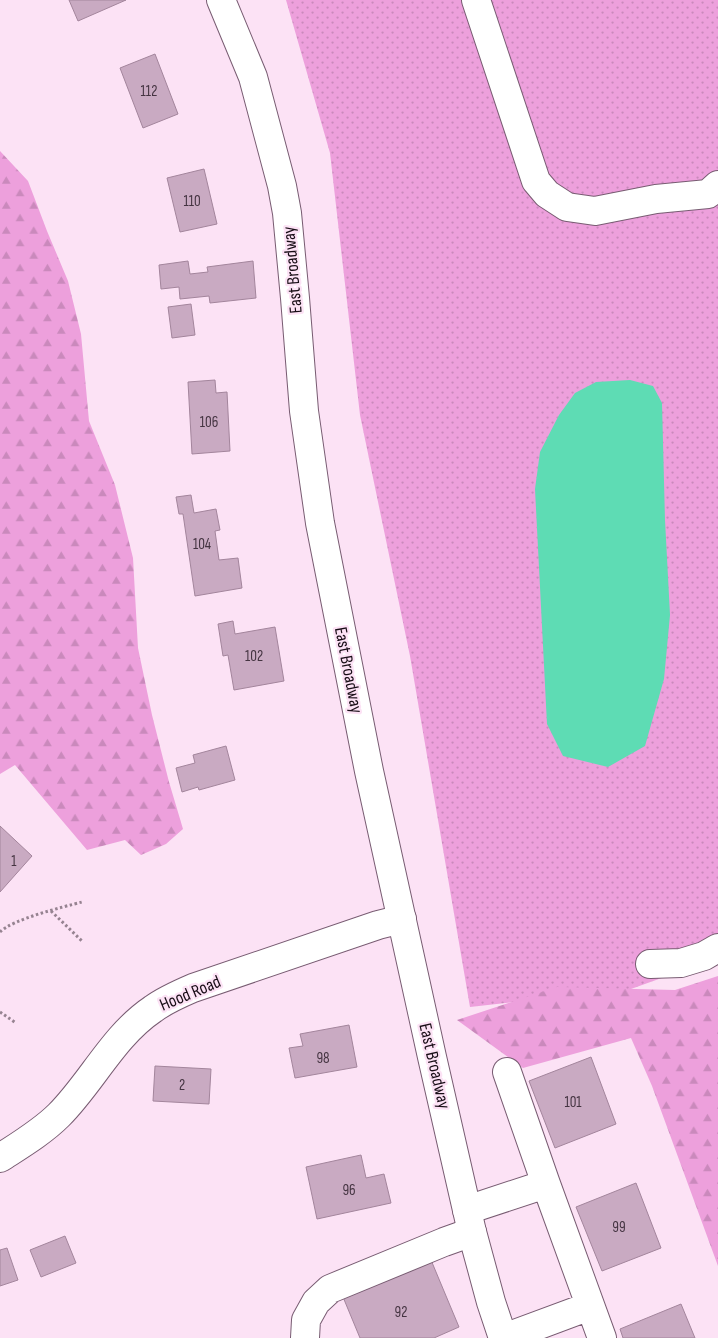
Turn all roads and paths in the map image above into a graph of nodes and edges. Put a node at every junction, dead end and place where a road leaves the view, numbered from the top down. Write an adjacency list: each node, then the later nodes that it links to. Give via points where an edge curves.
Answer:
1 (221, 0): 6 (main road, East Broadway, via 254,77 282,186 304,411 320,523)
2 (476, 0): 3 (main road, via 536,181 546,194 567,207 595,211 656,199 708,194)
3 (718, 185)
4 (82, 902): 5 (path)
5 (51, 911): 7 (path); 8 (path)
6 (402, 919): 14 (main road, Hood Road, via 193,988 165,1001 124,1035 59,1115); 16 (main road, East Broadway)
7 (0, 932)
8 (82, 940)
9 (718, 948): 10 (main road, via 681,963)
10 (650, 964)
11 (0, 1012): 12 (path)
12 (16, 1023)
13 (507, 1072): 15 (main road)
14 (0, 1158)
15 (546, 1184): 16 (main road); 17 (main road)
16 (470, 1221): 18 (main road, via 444,1242 330,1289 316,1302 306,1320); 19 (main road, East Broadway)
17 (590, 1306): 19 (main road); 20 (main road)
18 (305, 1338)
19 (504, 1338)
20 (602, 1338)

